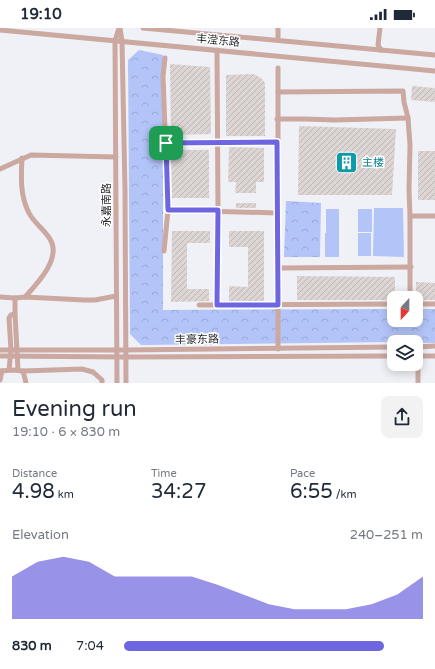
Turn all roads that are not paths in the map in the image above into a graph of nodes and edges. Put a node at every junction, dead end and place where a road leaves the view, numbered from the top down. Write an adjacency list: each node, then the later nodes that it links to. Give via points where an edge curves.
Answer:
1 (119, 28): 7 (street, 永嘉南路); 8 (street, 永嘉南路)
2 (143, 28): 6 (street, 丰滢东路)
3 (278, 28): 6 (street)
4 (380, 28): 10 (street, via 378,45)
5 (0, 30): 7 (street, 丰滢东路)
6 (278, 40): 10 (street, 丰滢东路)
7 (115, 41): 8 (street, 丰滢东路); 21 (street, 永嘉南路)
8 (122, 41): 9 (street, 丰滢东路); 49 (street, 永嘉南路)
9 (217, 50): 14 (street, 丰滢东路); 18 (street)
10 (381, 50): 11 (street, 丰滢东路)
11 (435, 55)
12 (165, 58): 20 (street, via 163,76)
13 (278, 68): 15 (street)
14 (435, 71)
15 (278, 92): 16 (street, via 403,91); 17 (street)
16 (408, 118): 17 (street); 27 (street)
17 (278, 119): 19 (street)
18 (216, 142): 19 (street); 20 (street); 25 (street)
19 (277, 142): 26 (street)
20 (166, 143): 24 (street)
21 (116, 157): 22 (street, via 31,155); 33 (street, 永嘉南路)
22 (22, 158): 23 (street); 35 (street, via 21,185 28,212 51,241 53,253 52,260 39,282)
23 (0, 169)
24 (168, 210): 25 (street); 29 (street)
25 (218, 210): 26 (street); 41 (street)
26 (278, 213): 31 (street)
27 (410, 216): 28 (street); 30 (street)
28 (435, 216)
29 (164, 251)
30 (411, 267): 31 (street); 32 (street)
31 (279, 268): 42 (street)
32 (410, 291)
33 (116, 296): 35 (street, via 90,300); 48 (street, 永嘉南路)
34 (0, 297): 36 (street)
35 (25, 297): 36 (street)
36 (15, 298): 50 (street)
37 (387, 304): 42 (street)
38 (423, 304): 39 (street)
39 (435, 304)
40 (199, 305): 41 (street)
41 (217, 305): 42 (street)
42 (278, 305): 46 (street)
43 (435, 346): 45 (street)
44 (387, 347): 46 (street, 丰豪东路)
45 (423, 347)
46 (278, 349): 49 (street, 丰豪东路)
47 (0, 350): 50 (street, 丰豪东路)
48 (117, 350): 49 (street, 丰豪东路); 50 (street, 丰豪东路); 56 (street, 永嘉南路)
49 (126, 350): 57 (street, 永嘉南路)
50 (13, 352): 51 (street, 丰豪东路); 52 (street, 丰豪东路); 58 (street)
51 (0, 356)
52 (18, 356): 56 (street, 丰豪东路); 59 (street)
53 (387, 356): 57 (street, 丰豪东路)
54 (423, 356): 55 (street)
55 (435, 356)
56 (118, 357): 57 (street, 丰豪东路); 65 (street, 永嘉南路)
57 (126, 357): 66 (street, 永嘉南路)
58 (10, 370): 59 (street); 60 (street)
59 (20, 370): 63 (street); 64 (street, via 82,369 93,372)
60 (1, 371): 62 (street)
61 (418, 371): 67 (street)
62 (0, 380)
63 (26, 383)
64 (102, 383)
65 (118, 383)
66 (126, 383)
67 (418, 383)

